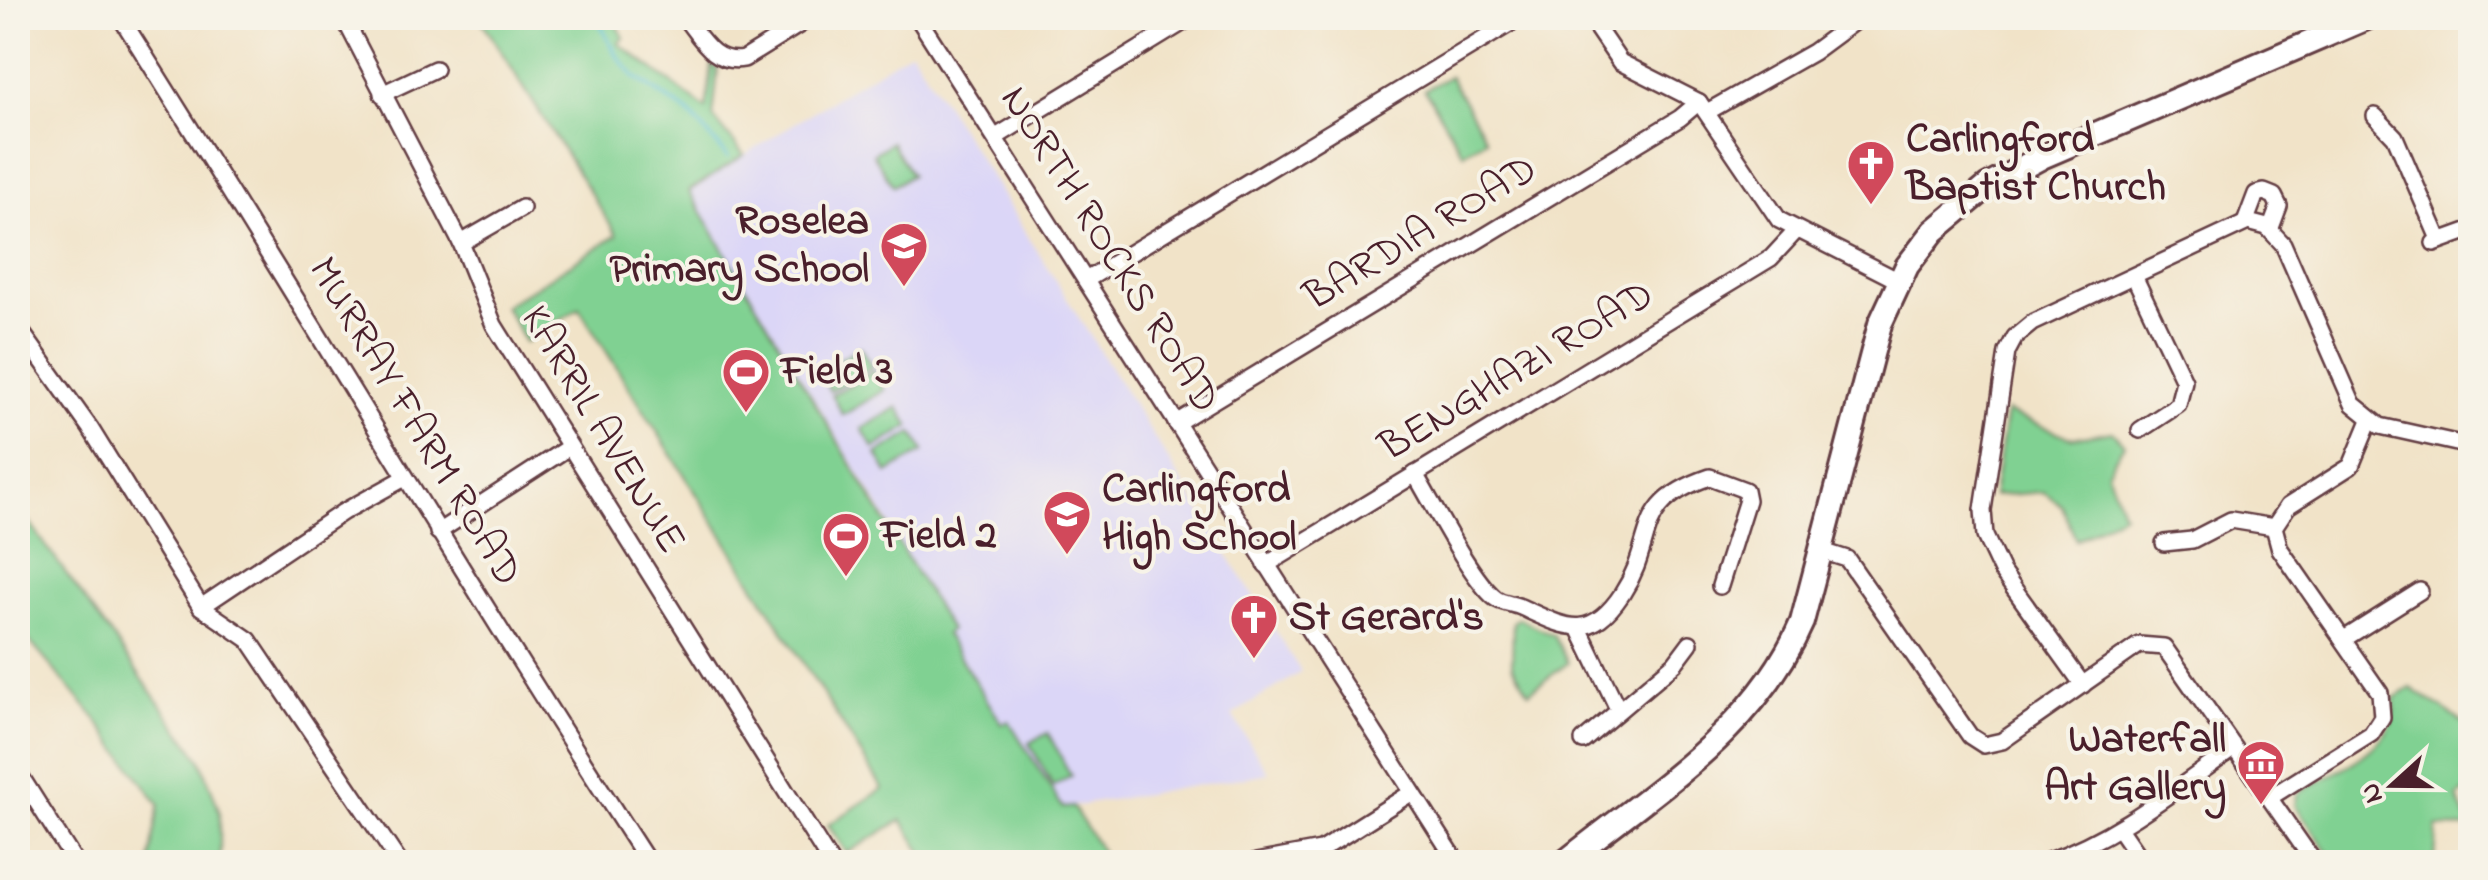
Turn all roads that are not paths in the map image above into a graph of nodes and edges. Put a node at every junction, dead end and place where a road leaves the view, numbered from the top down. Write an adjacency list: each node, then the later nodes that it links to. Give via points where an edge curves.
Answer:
1 (121, 18): 33 (street, MURRAY FARM ROAD, via 258,232)
2 (344, 18): 13 (street, KARRIL AVENUE)
3 (685, 18): 4 (street, via 719,57 737,61)
4 (810, 18)
5 (918, 18): 16 (street, NORTH ROCKS ROAD)
6 (1190, 18): 16 (street)
7 (1519, 18): 24 (street)
8 (1590, 18): 14 (street, via 1620,62)
9 (1859, 18): 14 (street, BARDIA ROAD, via 1813,52)
10 (2367, 18): 11 (highway)
11 (2319, 27): 25 (highway, via 2000,179 1934,231)
12 (436, 69): 13 (street)
13 (382, 94): 22 (street, KARRIL AVENUE)
14 (1703, 107): 19 (street, via 1772,212); 28 (street, BARDIA ROAD)
15 (2375, 116): 21 (street, via 2395,137 2437,241)
16 (996, 138): 24 (street, NORTH ROCKS ROAD)
17 (522, 208): 22 (street)
18 (2245, 223): 20 (street); 20 (street, via 2256,194 2264,192 2279,206); 23 (street)
19 (1797, 230): 25 (street); 32 (street, BENGHAZI ROAD, via 1771,258)
20 (2270, 230): 27 (street, via 2283,244 2353,404)
21 (2470, 230)
22 (461, 243): 31 (street, KARRIL AVENUE, via 494,325)
23 (2134, 276): 29 (street, via 2184,381 2178,405); 45 (street, via 2032,323 2010,344 1983,510 2002,572)
24 (1086, 280): 28 (street, NORTH ROCKS ROAD)
25 (1899, 281): 37 (highway, via 1874,341)
26 (18, 327): 41 (street)
27 (2370, 420): 30 (street); 34 (street, via 2351,466 2288,506)
28 (1176, 422): 38 (street, NORTH ROCKS ROAD)
29 (2140, 430)
30 (2470, 446)
31 (570, 448): 35 (street); 55 (street, KARRIL AVENUE)
32 (1415, 474): 38 (street, BENGHAZI ROAD); 42 (street, via 1494,598)
33 (403, 479): 35 (street, MURRAY FARM ROAD); 41 (street)
34 (2274, 527): 36 (street, via 2230,520 2192,540); 43 (street, via 2280,548)
35 (438, 532): 58 (street, MURRAY FARM ROAD)
36 (2164, 544)
37 (1822, 551): 45 (street, via 1847,560 1977,742 1998,743); 52 (highway, via 1802,622 1774,677 1733,727)
38 (1266, 565): 50 (street, NORTH ROCKS ROAD)
39 (1720, 586): 42 (street, via 1747,496 1710,478 1680,488 1662,504 1620,598)
40 (2420, 591): 43 (street)
41 (202, 607): 57 (street, via 249,640)
42 (1579, 628): 46 (street)
43 (2344, 639): 51 (street, via 2380,693 2380,722)
44 (1690, 643): 46 (street)
45 (2083, 686): 48 (street, via 2140,645 2161,646)
46 (1618, 710): 47 (street)
47 (1583, 741)
48 (2234, 748): 51 (street); 54 (street)
49 (18, 772): 56 (street)
50 (1412, 793): 53 (street, NORTH ROCKS ROAD); 59 (street, via 1321,850)
51 (2269, 798): 66 (street)
52 (1644, 802): 62 (highway); 63 (highway)
53 (1432, 826): 60 (street, NORTH ROCKS ROAD); 61 (street, NORTH ROCKS ROAD)
54 (2120, 830): 64 (street); 65 (street)
55 (824, 861)
56 (75, 862)
57 (398, 862)
58 (648, 862)
59 (1256, 862)
60 (1447, 862)
61 (1457, 862)
62 (1565, 862)
63 (1588, 862)
64 (2046, 862)
65 (2142, 862)
66 (2314, 862)

